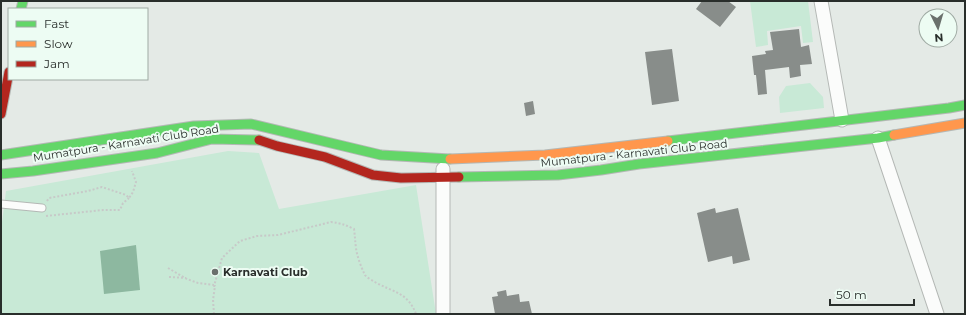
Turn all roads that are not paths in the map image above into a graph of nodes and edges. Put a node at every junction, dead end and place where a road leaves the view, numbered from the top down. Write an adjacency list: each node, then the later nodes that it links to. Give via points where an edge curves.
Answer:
1 (820, 1): 5 (street)
2 (8, 77): 4 (street)
3 (965, 104): 5 (street, Mumatpura - Karnavati Club Road)
4 (1, 114)
5 (842, 120): 9 (street, Mumatpura - Karnavati Club Road, via 545,155)
6 (965, 123): 7 (street, Mumatpura - Karnavati Club Road)
7 (878, 138): 11 (street, Mumatpura - Karnavati Club Road, via 558,175); 15 (street)
8 (1, 155): 9 (street, Mumatpura - Karnavati Club Road, via 194,126 251,124 381,155)
9 (443, 159): 11 (street)
10 (1, 174): 11 (street, Mumatpura - Karnavati Club Road, via 156,152 212,139 244,139 259,140 325,157 373,175 401,178)
11 (443, 177): 14 (street)
12 (1, 204): 13 (lane)
13 (42, 208)
14 (443, 314)
15 (937, 314)

